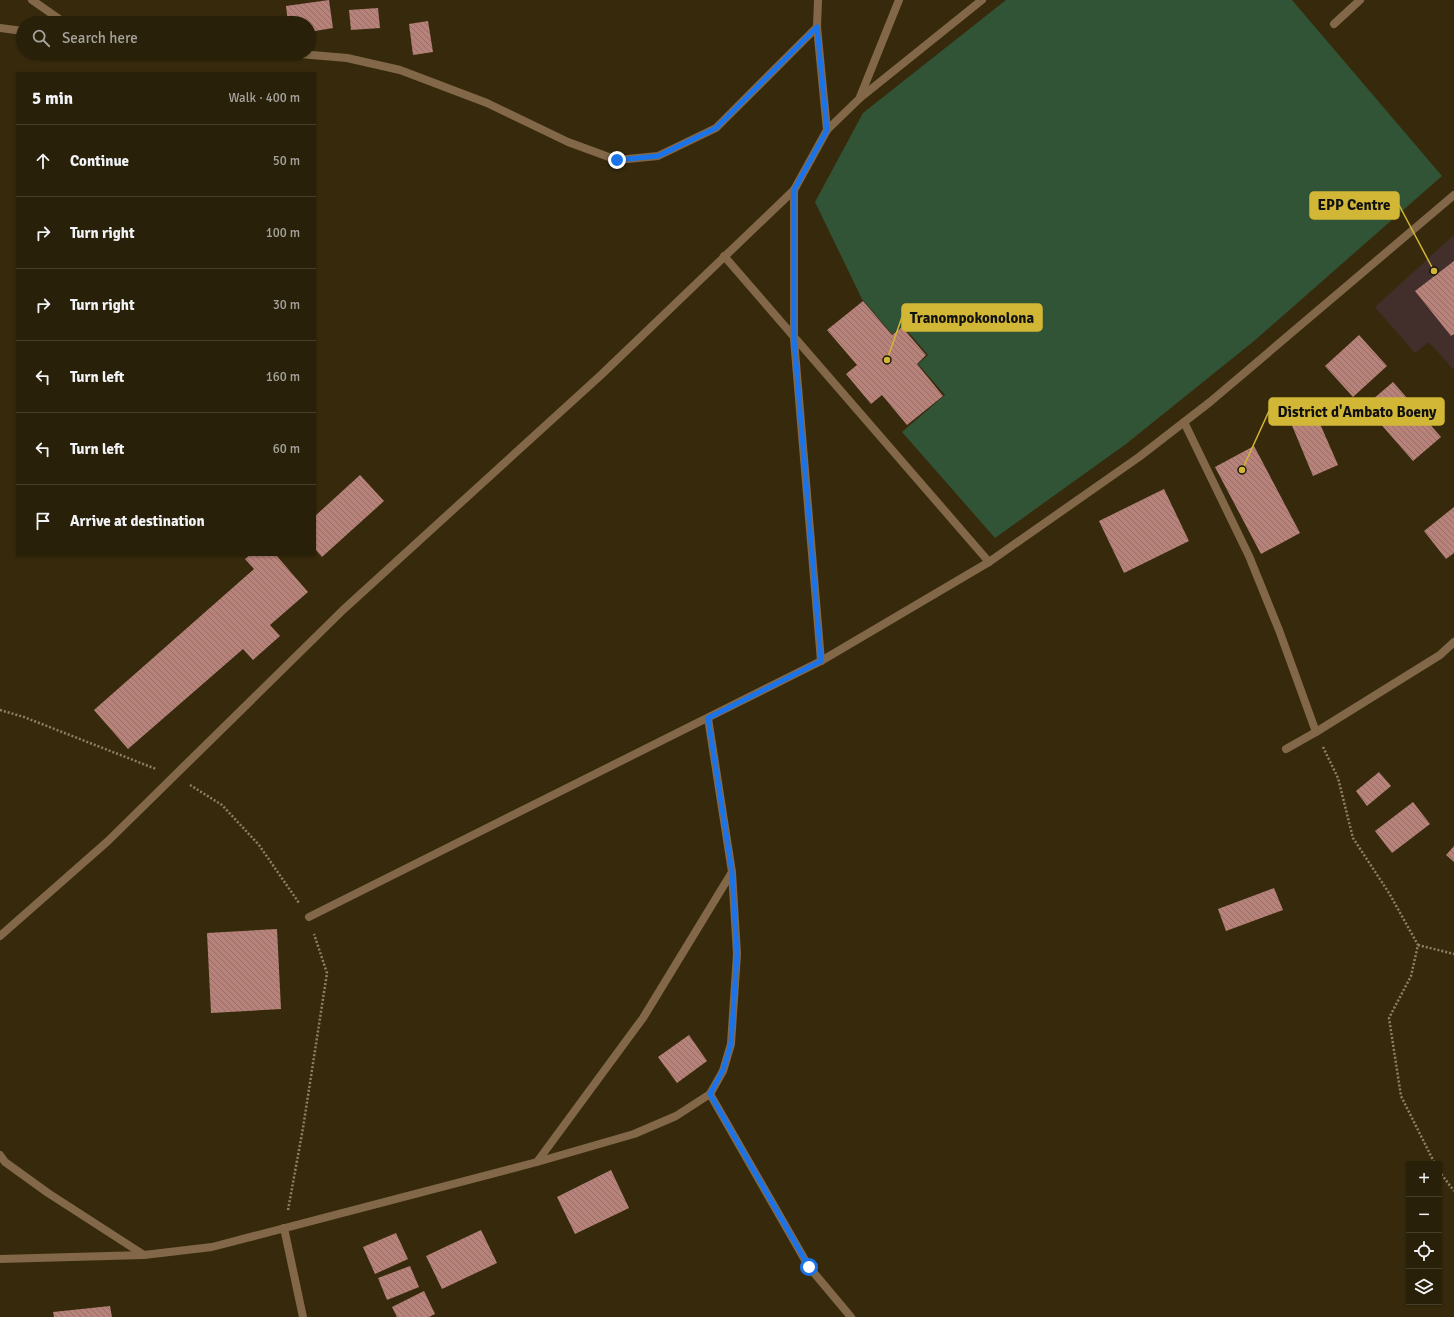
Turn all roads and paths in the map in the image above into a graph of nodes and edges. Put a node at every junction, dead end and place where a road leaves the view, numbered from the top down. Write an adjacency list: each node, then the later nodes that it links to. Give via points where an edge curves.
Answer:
1 (32, 0): 6 (street)
2 (818, 0): 8 (street)
3 (898, 0): 12 (street)
4 (982, 0): 12 (street)
5 (1360, 0): 7 (street)
6 (55, 16)
7 (1334, 24)
8 (817, 27): 11 (street, via 716,128 658,156 617,160 568,142 487,103 400,70 347,58); 13 (street)
9 (0, 28): 10 (street)
10 (16, 30)
11 (316, 55)
12 (860, 98): 13 (street)
13 (827, 130): 14 (street)
14 (794, 190): 16 (street); 17 (street)
15 (1454, 195): 18 (street)
16 (724, 256): 17 (street); 26 (street, via 601,375 343,610)
17 (794, 339): 19 (street); 21 (street)
18 (1184, 422): 19 (street, via 1139,457); 24 (street, via 1249,556)
19 (989, 562): 21 (street)
20 (1454, 642): 24 (street, via 1440,655)
21 (821, 661): 23 (street)
22 (0, 710): 26 (path)
23 (708, 718): 27 (street); 28 (street)
24 (1316, 732): 25 (street); 30 (path, via 1338,778 1353,838 1389,893)
25 (1286, 749)
26 (174, 776): 28 (path, via 222,805 259,845); 29 (street, via 108,841)
27 (732, 872): 32 (street, via 737,954 731,1044 723,1070); 35 (street, via 643,1018)
28 (309, 917): 38 (path, via 327,973 303,1128)
29 (0, 936)
30 (1418, 945): 31 (path); 34 (path, via 1411,976 1389,1018 1401,1096)
31 (1454, 954)
32 (710, 1094): 35 (street, via 676,1116 634,1134); 42 (street, via 809,1267)
33 (0, 1155): 39 (street, via 5,1162 48,1193)
34 (1434, 1161)
35 (537, 1162): 38 (street)
36 (1442, 1175): 37 (path)
37 (1454, 1191)
38 (284, 1228): 39 (street, via 212,1247); 41 (street)
39 (144, 1255): 40 (street)
40 (0, 1259)
41 (303, 1317)
42 (851, 1317)

